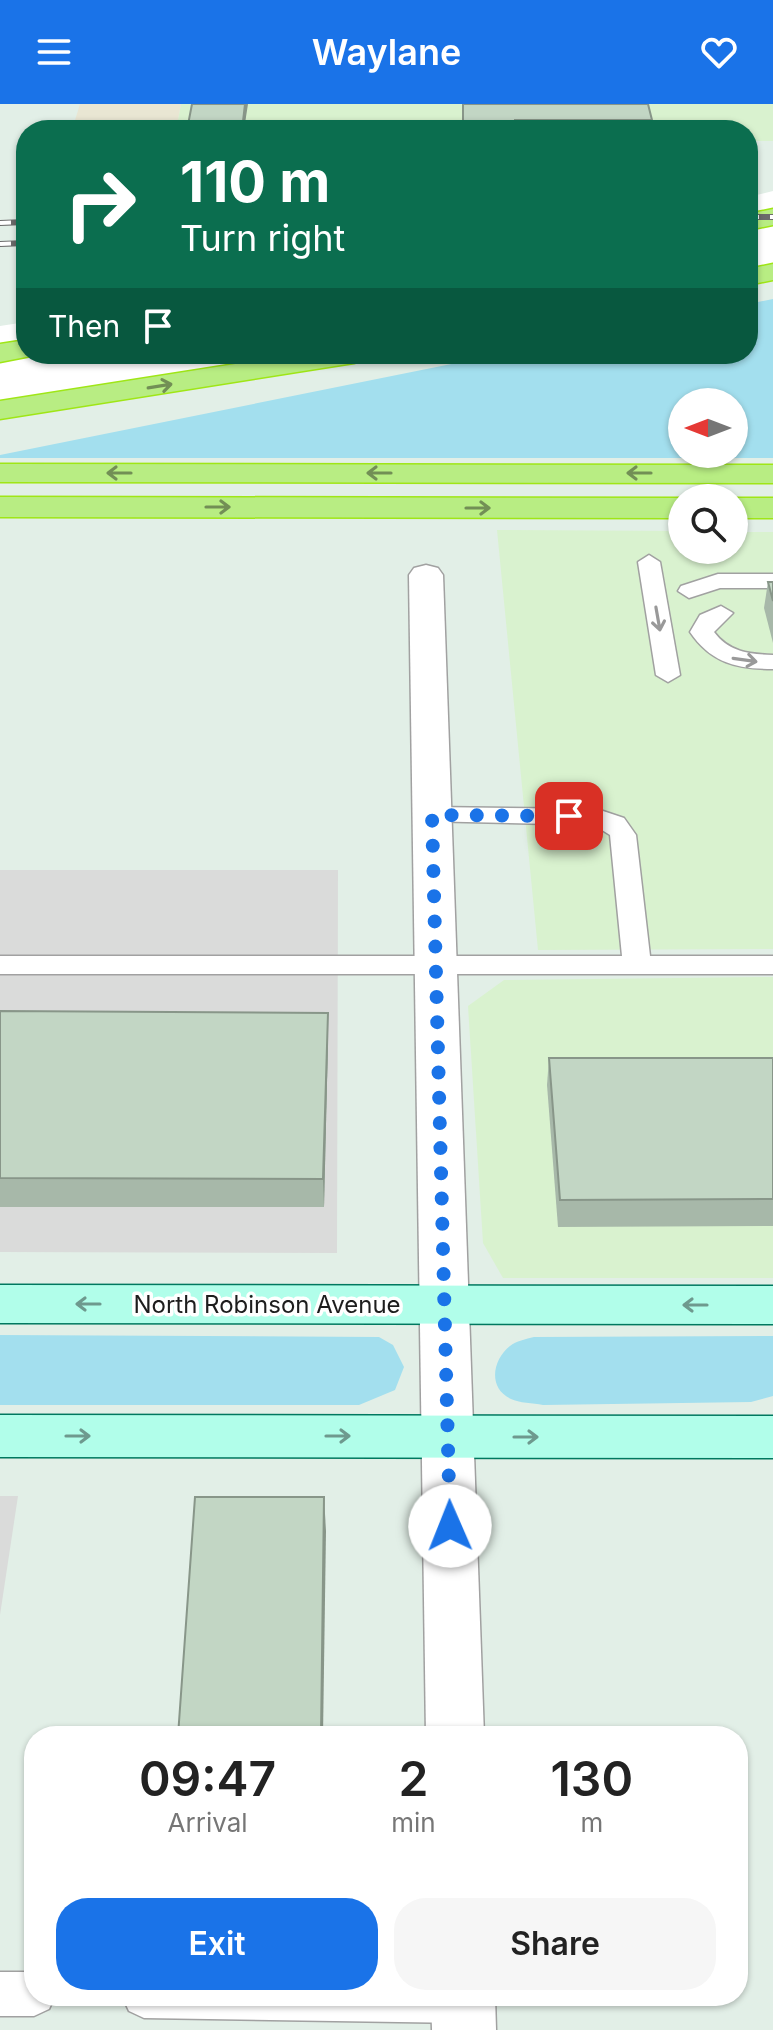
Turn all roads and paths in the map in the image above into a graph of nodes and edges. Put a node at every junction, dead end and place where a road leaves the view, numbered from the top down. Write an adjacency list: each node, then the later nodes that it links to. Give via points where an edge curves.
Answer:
1 (291, 364): 2 (highway, one-way to 1)
2 (0, 410)
3 (0, 473): 4 (highway, one-way to 3)
4 (773, 474)
5 (0, 507): 6 (highway, one-way to 6)
6 (668, 508)
7 (748, 508): 8 (highway)
8 (773, 508)
9 (649, 562): 14 (lane, one-way to 14)
10 (426, 575): 15 (street)
11 (773, 583): 12 (lane, via 708,620); 12 (lane, via 718,581 687,594 682,611)
12 (702, 632): 13 (lane, one-way to 13, via 726,657)
13 (773, 662)
14 (668, 675)
15 (432, 815): 17 (street); 18 (lane, via 597,817 615,824 623,835)
16 (0, 965): 17 (lane)
17 (437, 965): 18 (lane); 21 (street)
18 (637, 965): 19 (lane)
19 (773, 965)
20 (0, 1304): 21 (street, North Robinson Avenue, one-way to 20)
21 (446, 1305): 22 (street, North Robinson Avenue, one-way to 21); 24 (street)
22 (773, 1305)
23 (0, 1436): 24 (street, one-way to 24)
24 (448, 1437): 25 (street, one-way to 25); 26 (street)
25 (773, 1437)
26 (455, 1726)
27 (0, 1994): 28 (lane)
28 (24, 1994)
29 (389, 2006): 30 (lane)
30 (463, 2009)

